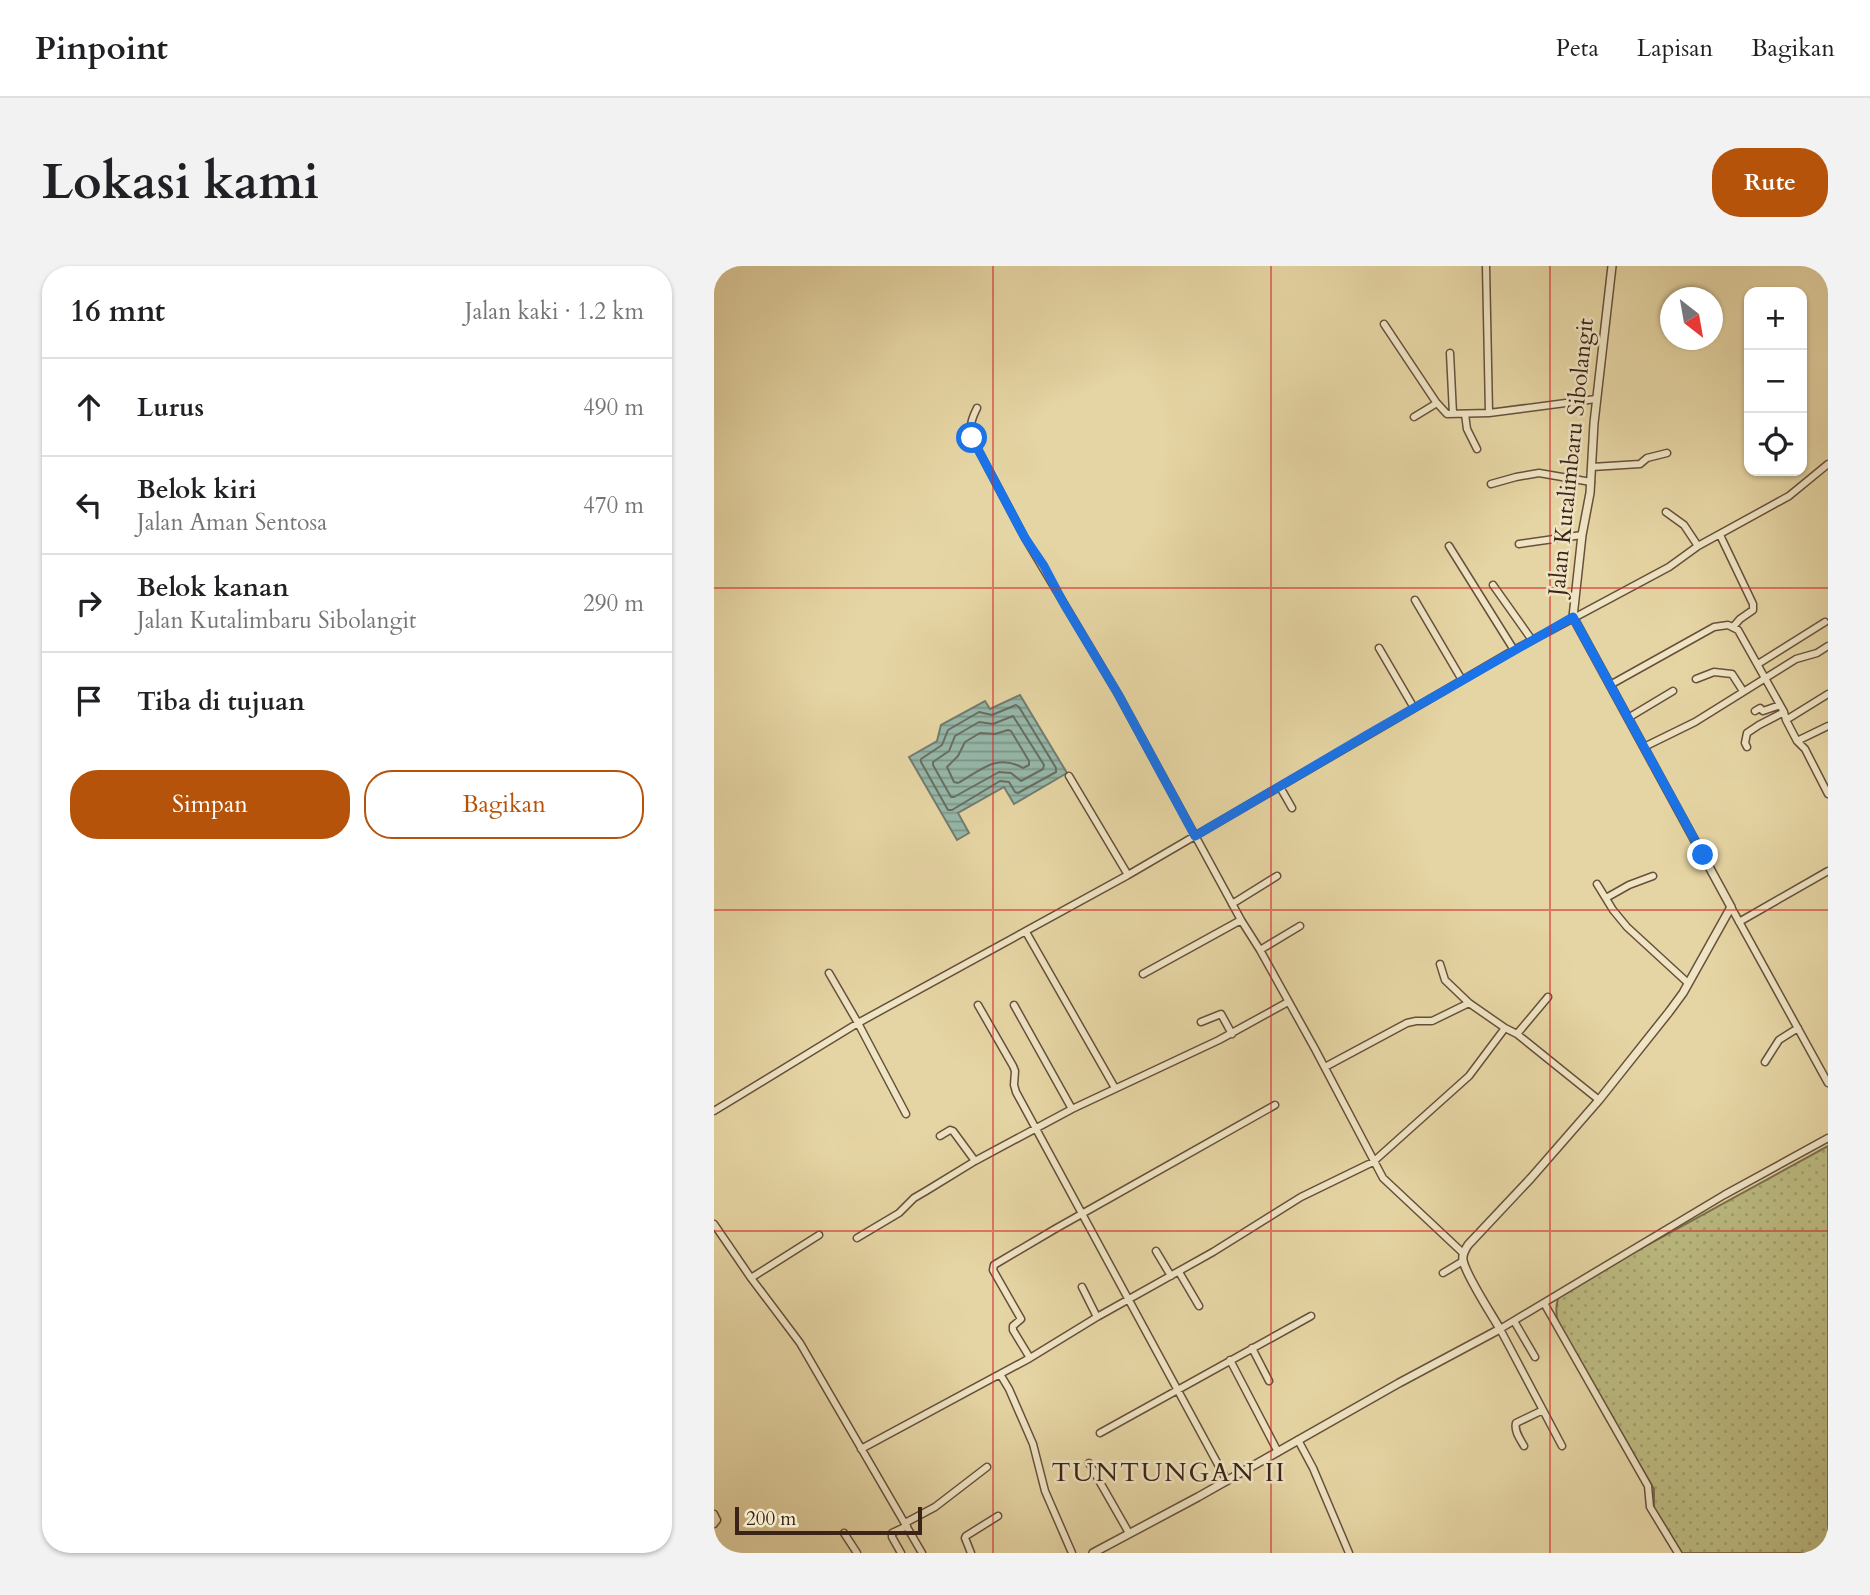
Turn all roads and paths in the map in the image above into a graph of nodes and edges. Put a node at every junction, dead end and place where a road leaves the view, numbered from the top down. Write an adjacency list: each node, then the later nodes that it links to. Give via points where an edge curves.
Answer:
1 (1486, 266): 9 (street)
2 (1612, 266): 6 (street, Jalan Kutalimbaru Sibolangit)
3 (1384, 324): 7 (street)
4 (1450, 354): 5 (street)
5 (1452, 394): 7 (street); 10 (street)
6 (1596, 399): 9 (street); 16 (street, Jalan Kutalimbaru Sibolangit)
7 (1437, 402): 10 (street, via 1447,414); 12 (street)
8 (977, 408): 55 (street, via 972,438)
9 (1489, 412): 11 (street)
10 (1453, 414): 11 (street)
11 (1465, 414): 13 (street)
12 (1414, 417)
13 (1477, 449)
14 (1667, 453): 16 (street, via 1640,464)
15 (1828, 464): 21 (street, via 1789,496)
16 (1592, 467): 17 (street, Jalan Kutalimbaru Sibolangit)
17 (1591, 482): 18 (street, via 1539,473); 20 (street, Jalan Kutalimbaru Sibolangit)
18 (1491, 484)
19 (1666, 512): 24 (street, via 1684,525)
20 (1582, 535): 22 (street); 27 (street, Jalan Kutalimbaru Sibolangit)
21 (1720, 535): 24 (street); 29 (street, via 1754,604)
22 (1519, 544)
23 (1449, 546): 33 (street)
24 (1698, 546): 27 (street, via 1652,577)
25 (1493, 584): 30 (street)
26 (1415, 600): 37 (street)
27 (1573, 617): 30 (street); 38 (street, Jalan Kutalimbaru Sibolangit)
28 (1825, 622): 34 (street)
29 (1733, 626): 34 (street); 38 (street, via 1714,627)
30 (1532, 640): 33 (street)
31 (1828, 646): 35 (street)
32 (1379, 648): 43 (street)
33 (1514, 650): 37 (street)
34 (1758, 664): 35 (street)
35 (1765, 677): 40 (street); 42 (street)
36 (1696, 679): 40 (street, via 1714,672 1732,674)
37 (1462, 680): 43 (street)
38 (1610, 685): 46 (street, Jalan Kutalimbaru Sibolangit)
39 (1673, 691): 46 (street)
40 (1743, 691): 49 (street)
41 (1828, 694): 45 (street)
42 (1780, 705): 44 (street); 45 (street)
43 (1414, 708): 52 (street)
44 (1755, 711)
45 (1785, 716): 48 (street); 50 (street, via 1747,733)
46 (1628, 718): 49 (street, Jalan Kutalimbaru Sibolangit)
47 (1828, 726): 48 (street)
48 (1797, 741): 53 (street)
49 (1644, 747): 63 (street, Jalan Kutalimbaru Sibolangit)
50 (1747, 747)
51 (1069, 776): 57 (street)
52 (1280, 787): 54 (street); 55 (street)
53 (1828, 794)
54 (1292, 807)
55 (1195, 836): 57 (street); 62 (street)
56 (1828, 872): 65 (street)
57 (1128, 875): 67 (street)
58 (1277, 876): 62 (street)
59 (1653, 876): 61 (street)
60 (1597, 884): 61 (street)
61 (1606, 898): 72 (street, via 1627,926)
62 (1232, 904): 64 (street)
63 (1731, 907): 65 (street); 72 (street)
64 (1241, 920): 68 (street); 71 (street)
65 (1739, 922): 81 (street)
66 (1300, 926): 68 (street)
67 (1026, 932): 79 (street); 87 (street)
68 (1260, 950): 74 (street)
69 (1440, 964): 75 (street, via 1445,981)
70 (829, 973): 79 (street)
71 (1143, 974)
72 (1688, 983): 88 (street)
73 (1548, 997): 83 (street)
74 (1288, 1002): 82 (street); 85 (street)
75 (1469, 1003): 80 (street); 85 (street, via 1432,1021 1407,1023)
76 (978, 1005): 93 (street, via 1013,1066 1014,1088)
77 (1014, 1005): 90 (street)
78 (1202, 1022): 82 (street, via 1221,1014)
79 (858, 1023): 91 (street); 92 (street)
80 (1504, 1028): 83 (street); 97 (street, via 1469,1076)
81 (1798, 1028): 84 (street, via 1779,1040); 86 (street)
82 (1232, 1034): 87 (street)
83 (1517, 1034): 88 (street)
84 (1765, 1062)
85 (1325, 1067): 97 (street)
86 (1828, 1083)
87 (1115, 1088): 90 (street)
88 (1599, 1100): 103 (street, via 1468,1245)
89 (1275, 1105): 98 (street)
90 (1072, 1109): 93 (street)
91 (714, 1111)
92 (906, 1114)
93 (1035, 1129): 96 (street); 98 (street)
94 (940, 1136): 96 (street, via 953,1131)
95 (1828, 1138): 110 (street)
96 (975, 1161): 101 (street)
97 (1373, 1162): 103 (street, via 1385,1181); 104 (street, via 1301,1197)
98 (1083, 1214): 109 (street); 118 (street, via 993,1268 1021,1319 1012,1327)
99 (714, 1224): 107 (street)
100 (819, 1235): 107 (street)
101 (857, 1238)
102 (1156, 1251): 106 (street)
103 (1463, 1257): 105 (street); 115 (street)
104 (1178, 1272): 106 (street); 111 (street)
105 (1443, 1273)
106 (1171, 1276): 109 (street)
107 (751, 1278): 128 (street, via 800,1343)
108 (1082, 1287): 113 (street)
109 (1130, 1299): 113 (street); 122 (street)
110 (1544, 1303): 114 (street); 146 (street, via 1648,1486 1650,1507)
111 (1199, 1306)
112 (1311, 1316): 116 (street)
113 (1097, 1317): 118 (street)
114 (1514, 1321): 115 (street); 117 (street)
115 (1500, 1329): 123 (street); 125 (street)
116 (1252, 1348): 119 (street); 121 (street)
117 (1535, 1357)
118 (1030, 1358): 120 (street)
119 (1230, 1360): 122 (street); 129 (street)
120 (1000, 1374): 128 (street); 143 (street, via 1033,1444 1045,1492)
121 (1269, 1381)
122 (1177, 1389): 124 (street); 132 (street)
123 (1543, 1410): 126 (street, via 1516,1423); 127 (street)
124 (1100, 1433)
125 (1298, 1440): 129 (street); 145 (street)
126 (1524, 1446)
127 (1562, 1446)
128 (861, 1449): 136 (street)
129 (1278, 1451): 132 (street)
130 (1088, 1463): 138 (street)
131 (987, 1467): 136 (street)
132 (1227, 1481): 138 (street)
133 (714, 1514): 135 (street)
134 (998, 1516): 142 (street, via 966,1536)
135 (714, 1524)
136 (906, 1524): 140 (street, via 892,1533); 141 (street)
137 (844, 1533): 139 (street)
138 (1129, 1533): 144 (street)
139 (857, 1553)
140 (901, 1553)
141 (922, 1553)
142 (971, 1553)
143 (1072, 1553)
144 (1093, 1553)
145 (1349, 1553)
146 (1678, 1553)

